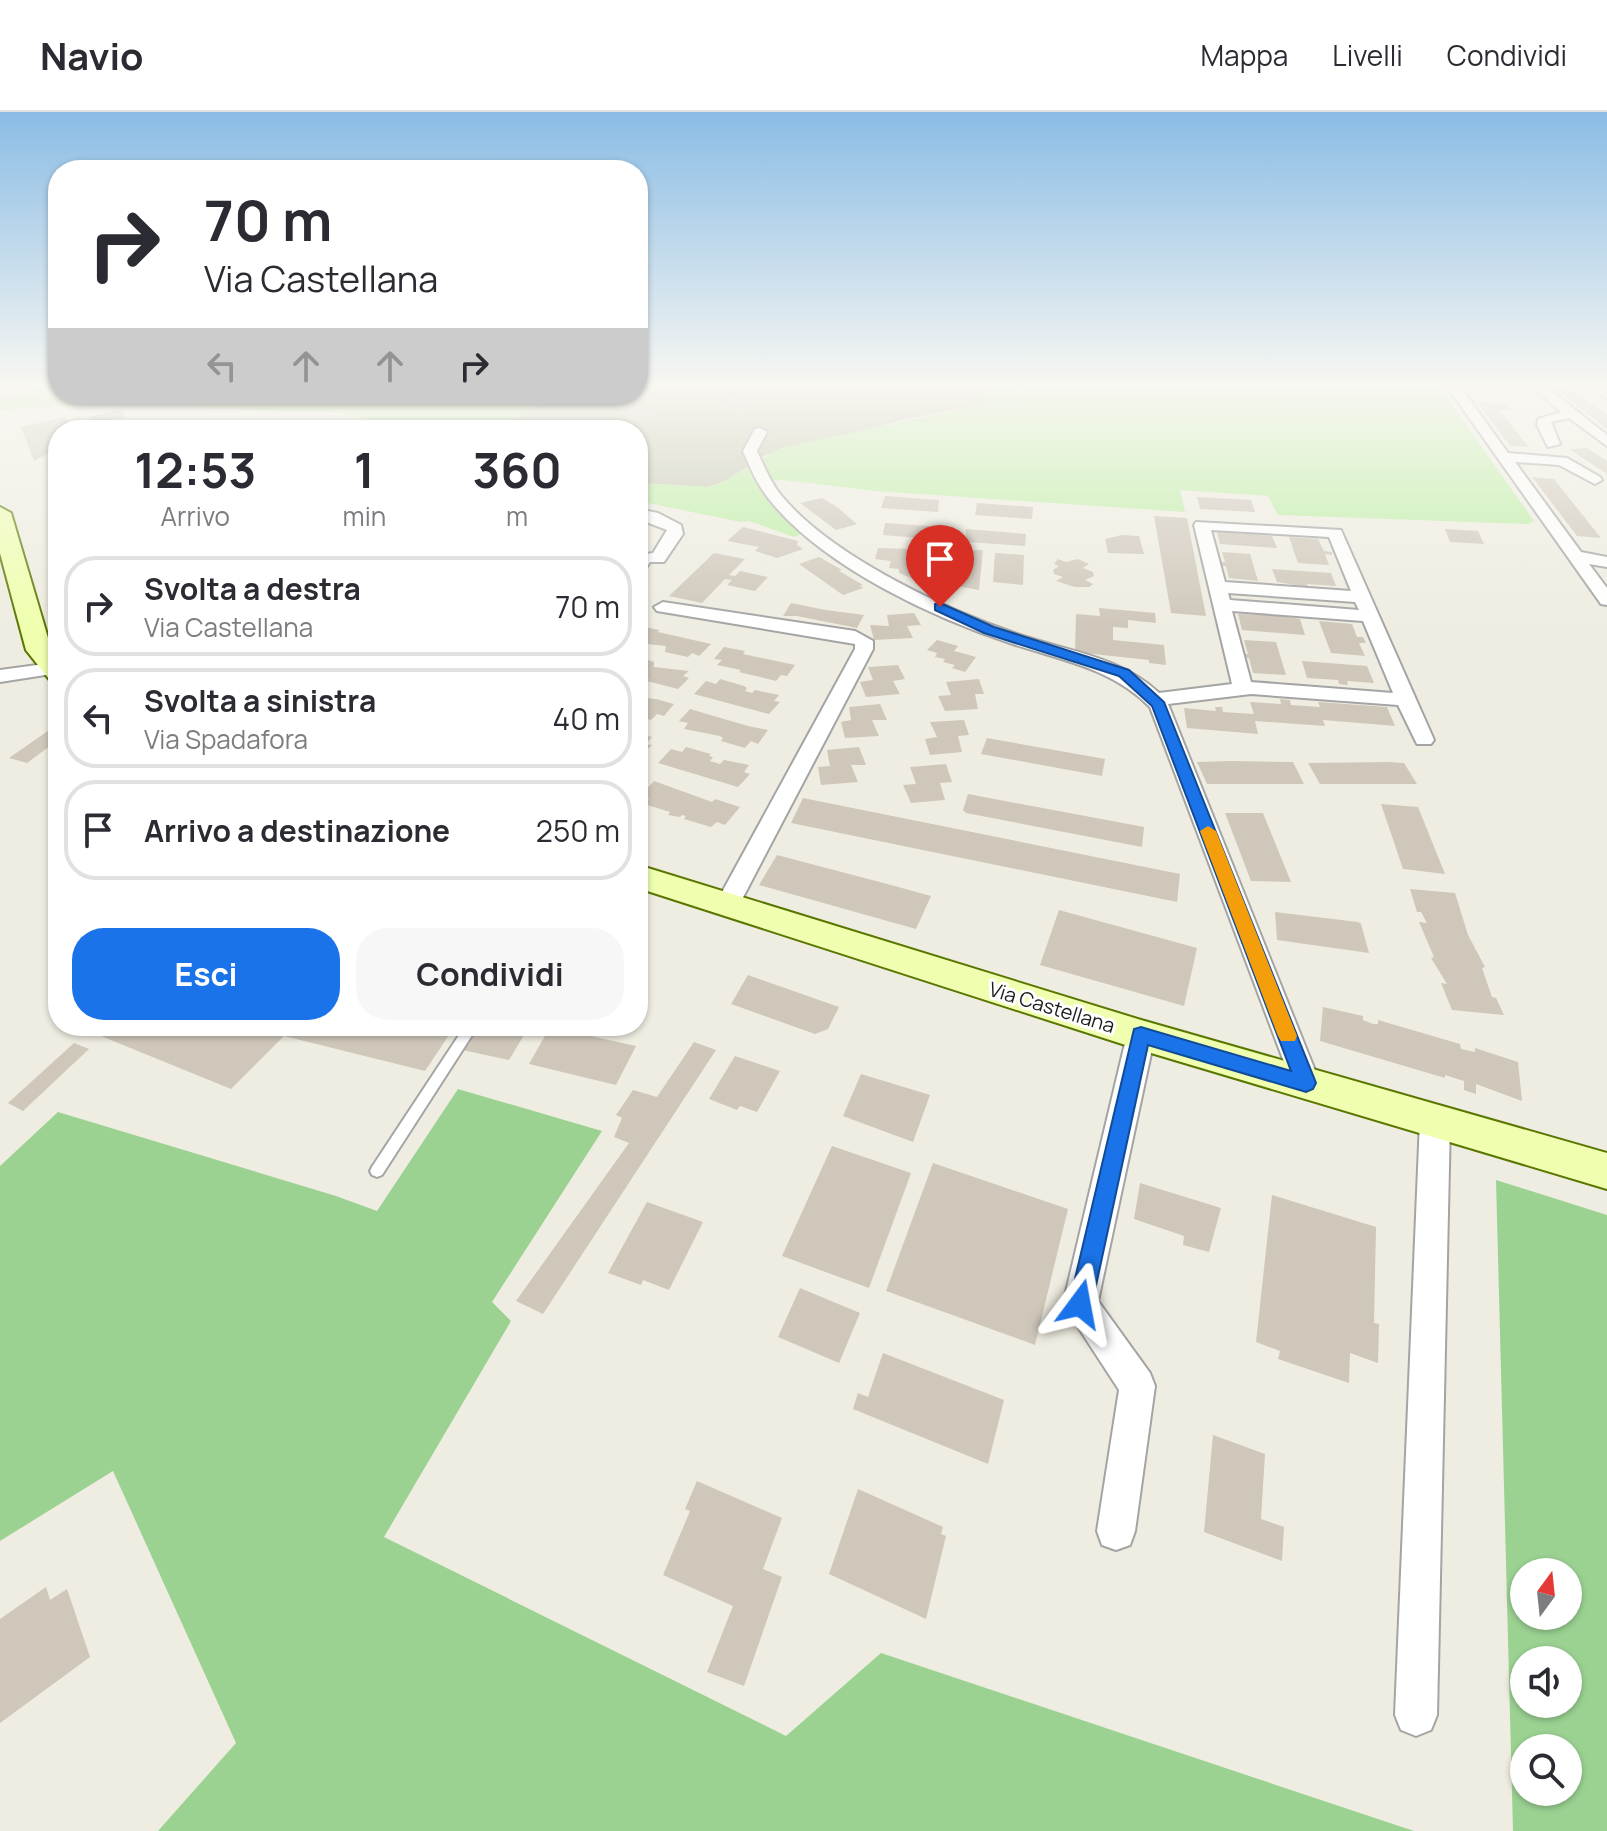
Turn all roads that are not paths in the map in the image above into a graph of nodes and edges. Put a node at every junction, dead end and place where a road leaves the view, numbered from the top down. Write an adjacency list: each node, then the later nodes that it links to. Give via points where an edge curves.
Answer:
1 (756, 465): 20 (street, via 780,503 865,568 989,630 1124,673)
2 (1509, 465): 7 (street)
3 (1569, 465): 4 (street)
4 (1595, 480)
5 (0, 513): 16 (main road, via 39,650)
6 (648, 517): 8 (street, via 675,528 658,558)
7 (1575, 556): 9 (street); 12 (street)
8 (648, 557)
9 (1607, 562)
10 (1217, 587): 11 (street); 11 (street, via 1202,525 1335,533); 13 (street)
11 (1362, 597): 15 (street)
12 (1607, 600)
13 (1222, 605): 15 (street); 19 (street)
14 (663, 607): 24 (street, via 864,641)
15 (1370, 616): 21 (street)
16 (48, 662)
17 (48, 672): 18 (street)
18 (1, 677)
19 (1243, 689): 20 (street); 21 (street)
20 (1154, 700): 27 (street)
21 (1406, 700): 22 (street)
22 (1424, 740)
23 (648, 879): 24 (main road, Via Castellana)
24 (727, 905): 25 (main road, Via Castellana)
25 (1141, 1035): 27 (main road, Via Castellana); 31 (street, via 1080,1304 1137,1386)
26 (465, 1036): 29 (lane)
27 (1306, 1083): 28 (main road, Via Castellana)
28 (1435, 1121): 30 (main road, Via Castellana); 32 (street)
29 (377, 1171)
30 (1607, 1171)
31 (1116, 1531)
32 (1416, 1715)

